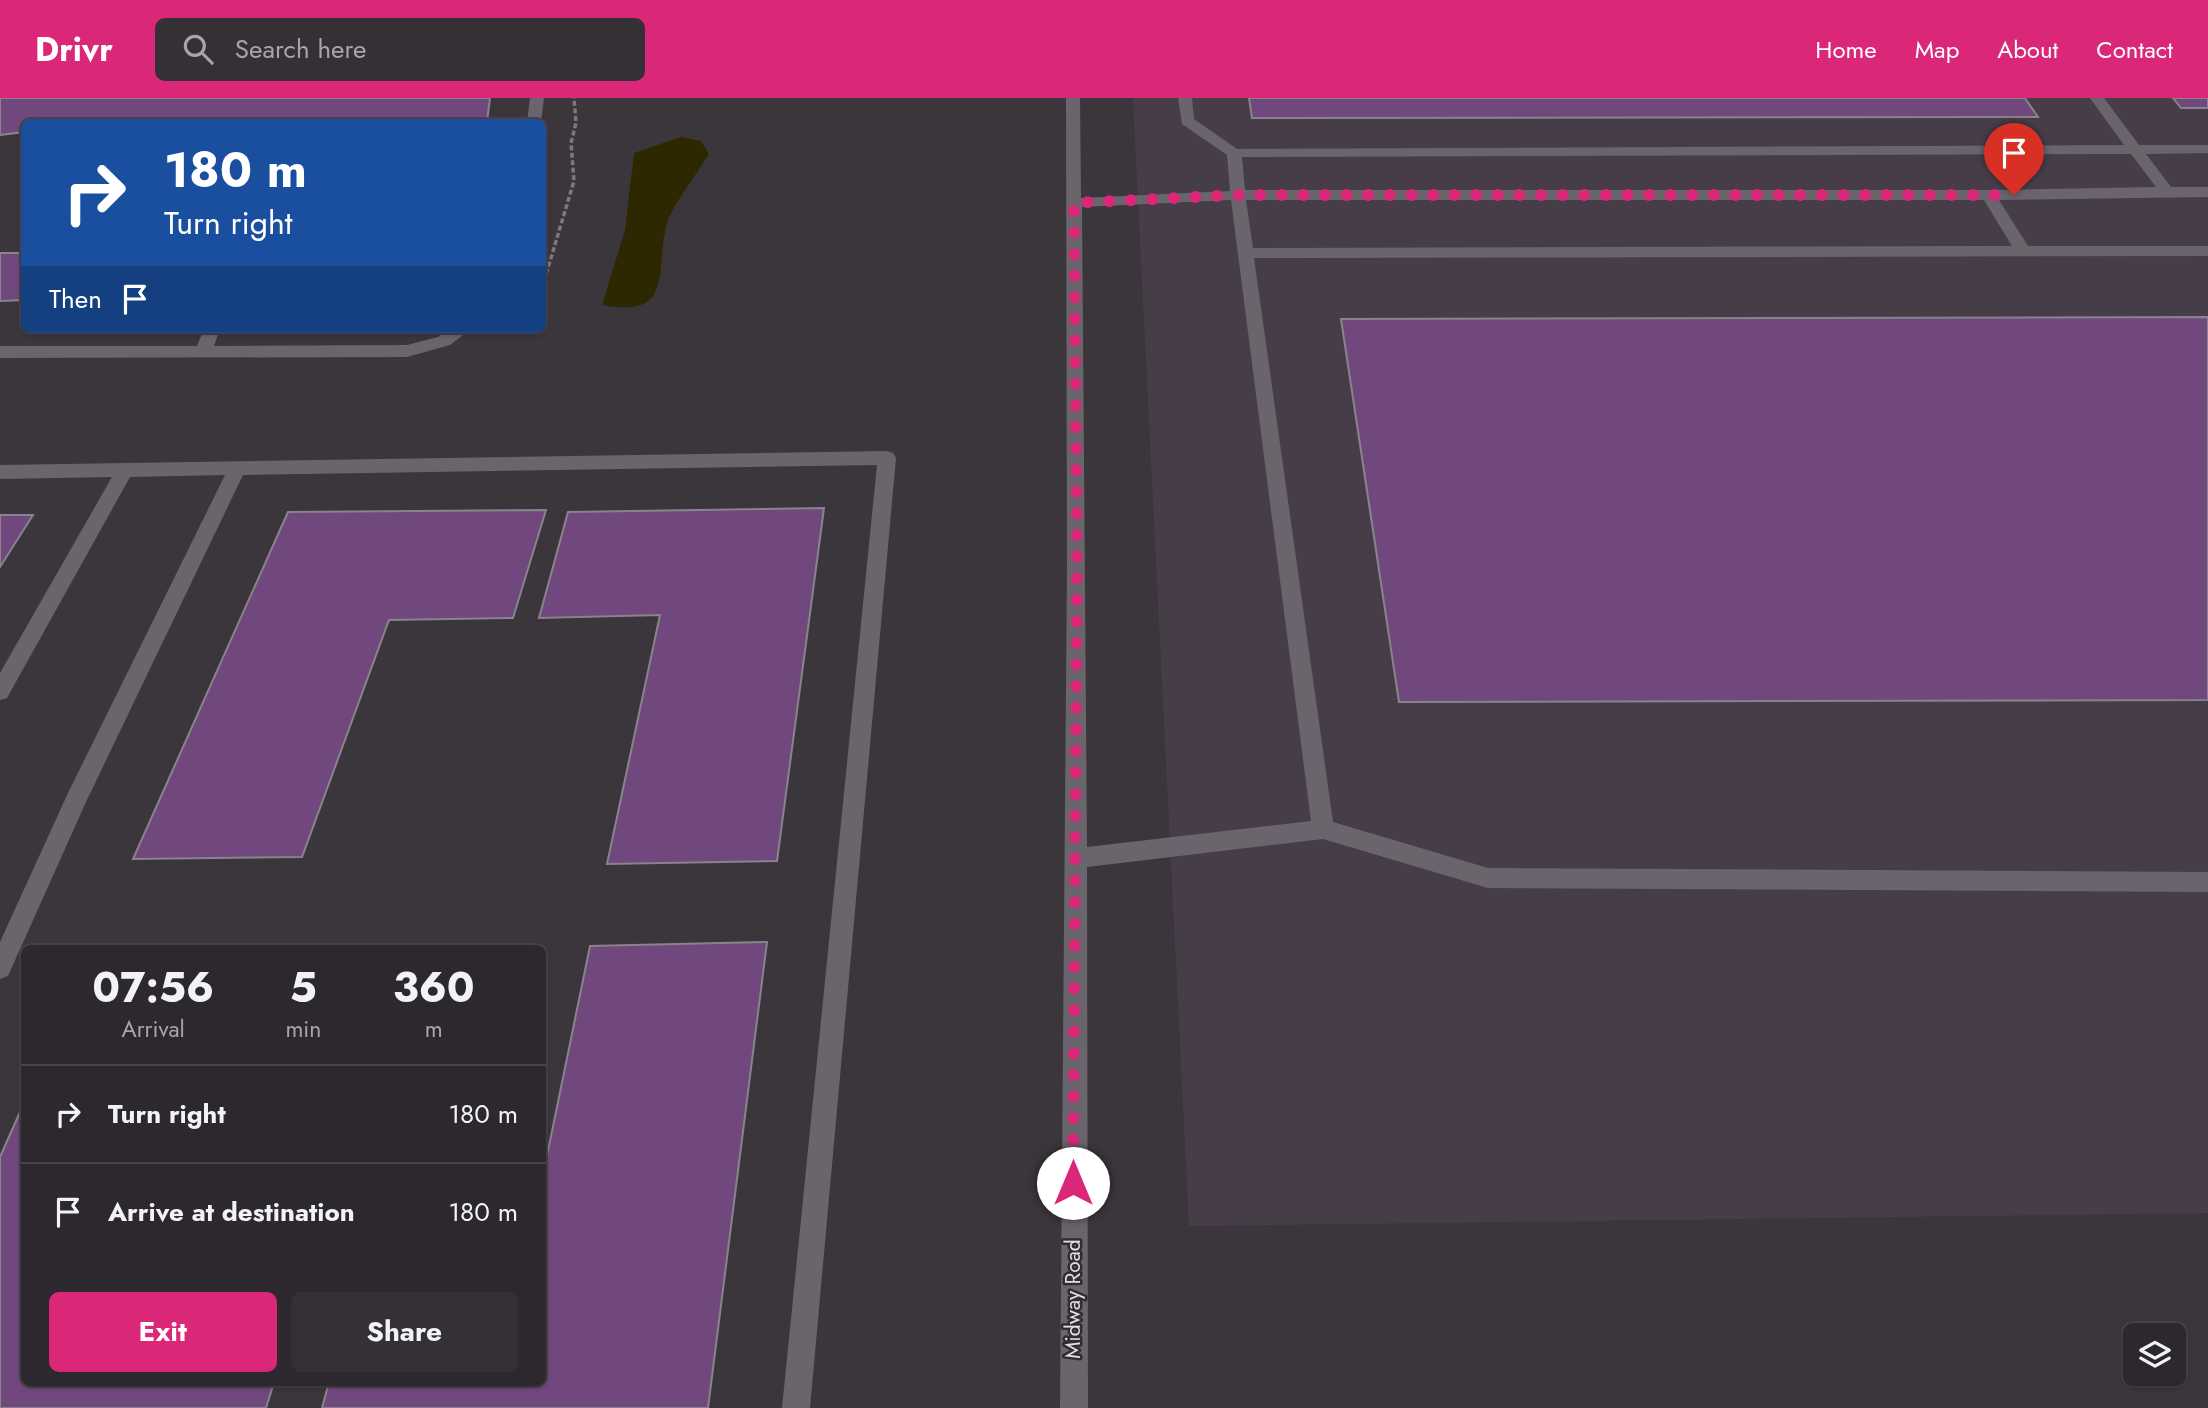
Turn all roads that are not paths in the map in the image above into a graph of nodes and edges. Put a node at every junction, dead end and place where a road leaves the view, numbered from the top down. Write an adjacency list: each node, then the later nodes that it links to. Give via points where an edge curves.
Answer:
1 (537, 98): 5 (street)
2 (1073, 98): 13 (street, Midway Road)
3 (1185, 98): 8 (street, via 1187,121)
4 (2097, 98): 6 (street)
5 (534, 119)
6 (2135, 149): 7 (street); 8 (street); 9 (street)
7 (2208, 149)
8 (1234, 153): 11 (street)
9 (2167, 192): 10 (street); 12 (street)
10 (2208, 192)
11 (1238, 195): 12 (street); 13 (street); 16 (street)
12 (1989, 195): 14 (street)
13 (1074, 203): 26 (street, Midway Road)
14 (2023, 251): 15 (street); 16 (street)
15 (2208, 251)
16 (1246, 253): 25 (street)
17 (210, 333): 20 (street)
18 (457, 333): 20 (street, via 407,351)
19 (0, 352): 20 (street)
20 (203, 352)
21 (238, 467): 22 (street); 28 (street); 29 (street, via 887,458)
22 (124, 471): 23 (street); 24 (street)
23 (0, 472)
24 (0, 692)
25 (1322, 829): 26 (street); 27 (street, via 1488,878)
26 (1075, 859): 30 (street, Midway Road)
27 (2208, 882)
28 (0, 968)
29 (796, 1408)
30 (1074, 1408)

